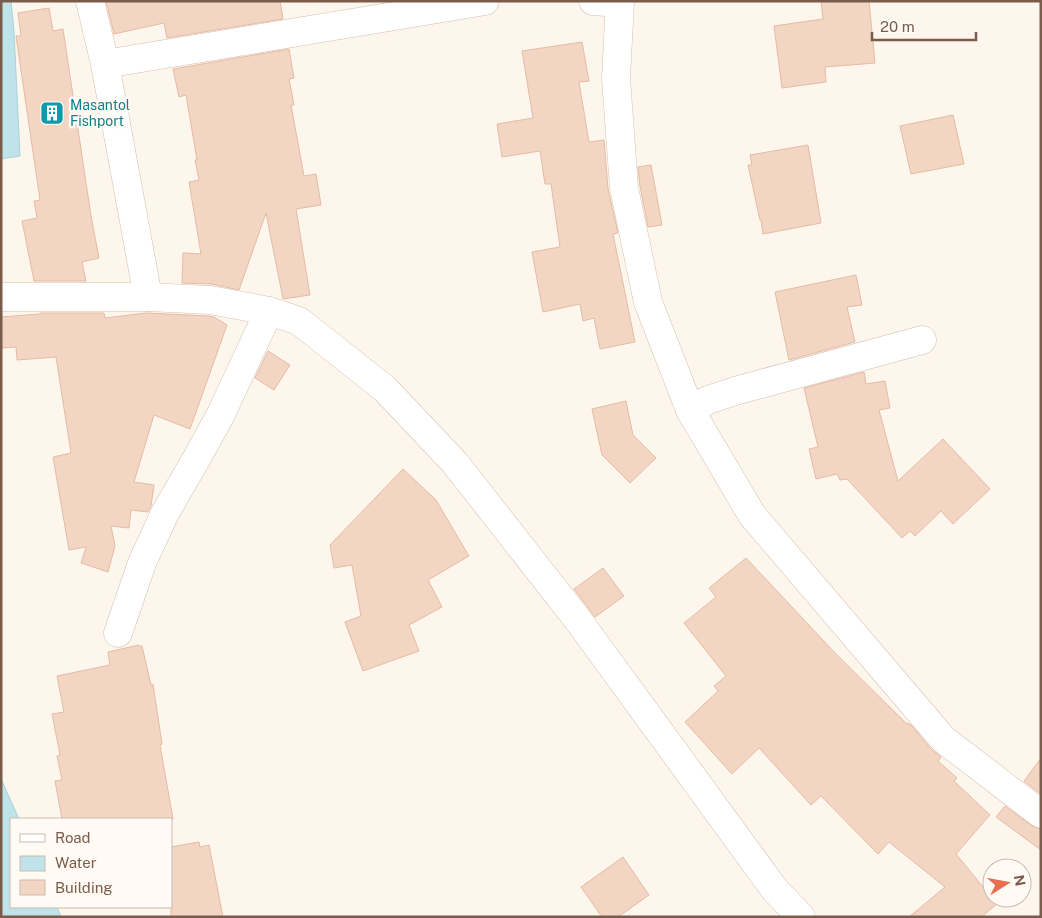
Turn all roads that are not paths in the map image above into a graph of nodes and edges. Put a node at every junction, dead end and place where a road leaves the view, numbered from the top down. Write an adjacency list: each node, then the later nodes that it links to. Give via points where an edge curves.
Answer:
1 (90, 1): 5 (street)
2 (486, 1): 5 (street)
3 (593, 1): 4 (street)
4 (620, 2): 10 (street, via 616,78 624,188 648,302)
5 (105, 64): 7 (street)
6 (1, 297): 7 (street)
7 (148, 297): 8 (street, via 210,300)
8 (269, 311): 11 (street, via 221,414 165,513 142,563); 13 (street, via 299,321 385,389 455,462 578,620 776,890)
9 (922, 340): 10 (street, via 735,390)
10 (690, 410): 12 (street, via 752,515 944,739)
11 (118, 633)
12 (1041, 814)
13 (801, 917)

